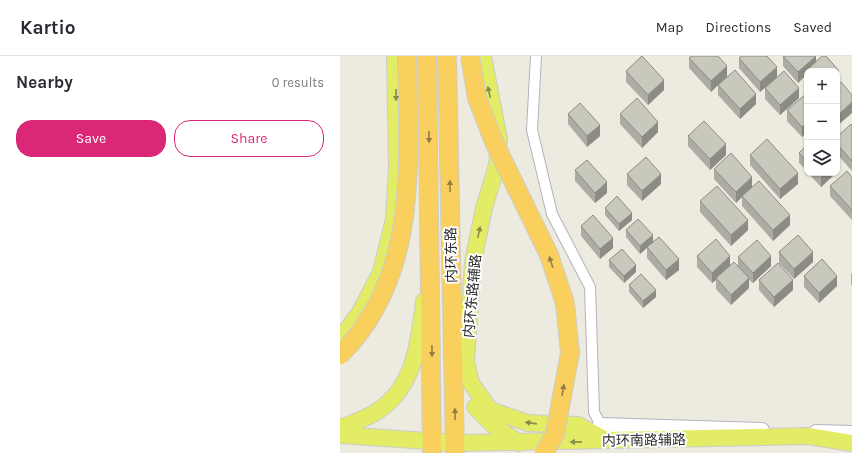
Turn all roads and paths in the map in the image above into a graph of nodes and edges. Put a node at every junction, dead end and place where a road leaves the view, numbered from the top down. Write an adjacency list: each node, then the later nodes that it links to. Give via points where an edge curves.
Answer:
1 (395, 56): 11 (main road, one-way to 11, via 397,168 394,219 381,272 360,312)
2 (401, 56): 9 (main road)
3 (407, 56): 12 (highway, bridge, via 408,195 396,258 381,300 352,343)
4 (428, 56): 9 (highway, 内环东路)
5 (447, 56): 13 (highway, 内环东路, one-way to 5)
6 (470, 56): 23 (highway, one-way to 6, bridge, via 555,434 570,353 565,303 549,255 494,142 477,98)
7 (483, 56): 18 (main road, 内环东路辅路, one-way to 7, via 578,425 528,423 490,410 470,383 466,361 473,262 484,208 497,165 499,139)
8 (536, 56): 14 (street, via 532,130 552,214 590,287 594,412)
9 (428, 106): 10 (highway, 内环东路, one-way to 10)
10 (430, 260): 15 (main road, via 418,345 409,374 397,395 378,411); 21 (highway, 内环东路, one-way to 21)
11 (340, 340)
12 (340, 355)
13 (454, 370): 19 (main road, via 472,404 494,426); 22 (highway, 内环东路, one-way to 13)
14 (600, 425): 16 (main road); 18 (street)
15 (340, 428)
16 (852, 433)
17 (340, 435): 21 (main road, 内环南路辅路)
18 (608, 441): 19 (main road, 内环南路辅路, one-way to 19); 20 (main road, 内环南路辅路, via 808,436)
19 (519, 442): 22 (main road, 内环南路辅路)
20 (852, 443)
21 (433, 447): 22 (main road, 内环南路辅路)
22 (456, 448)
23 (544, 453)

